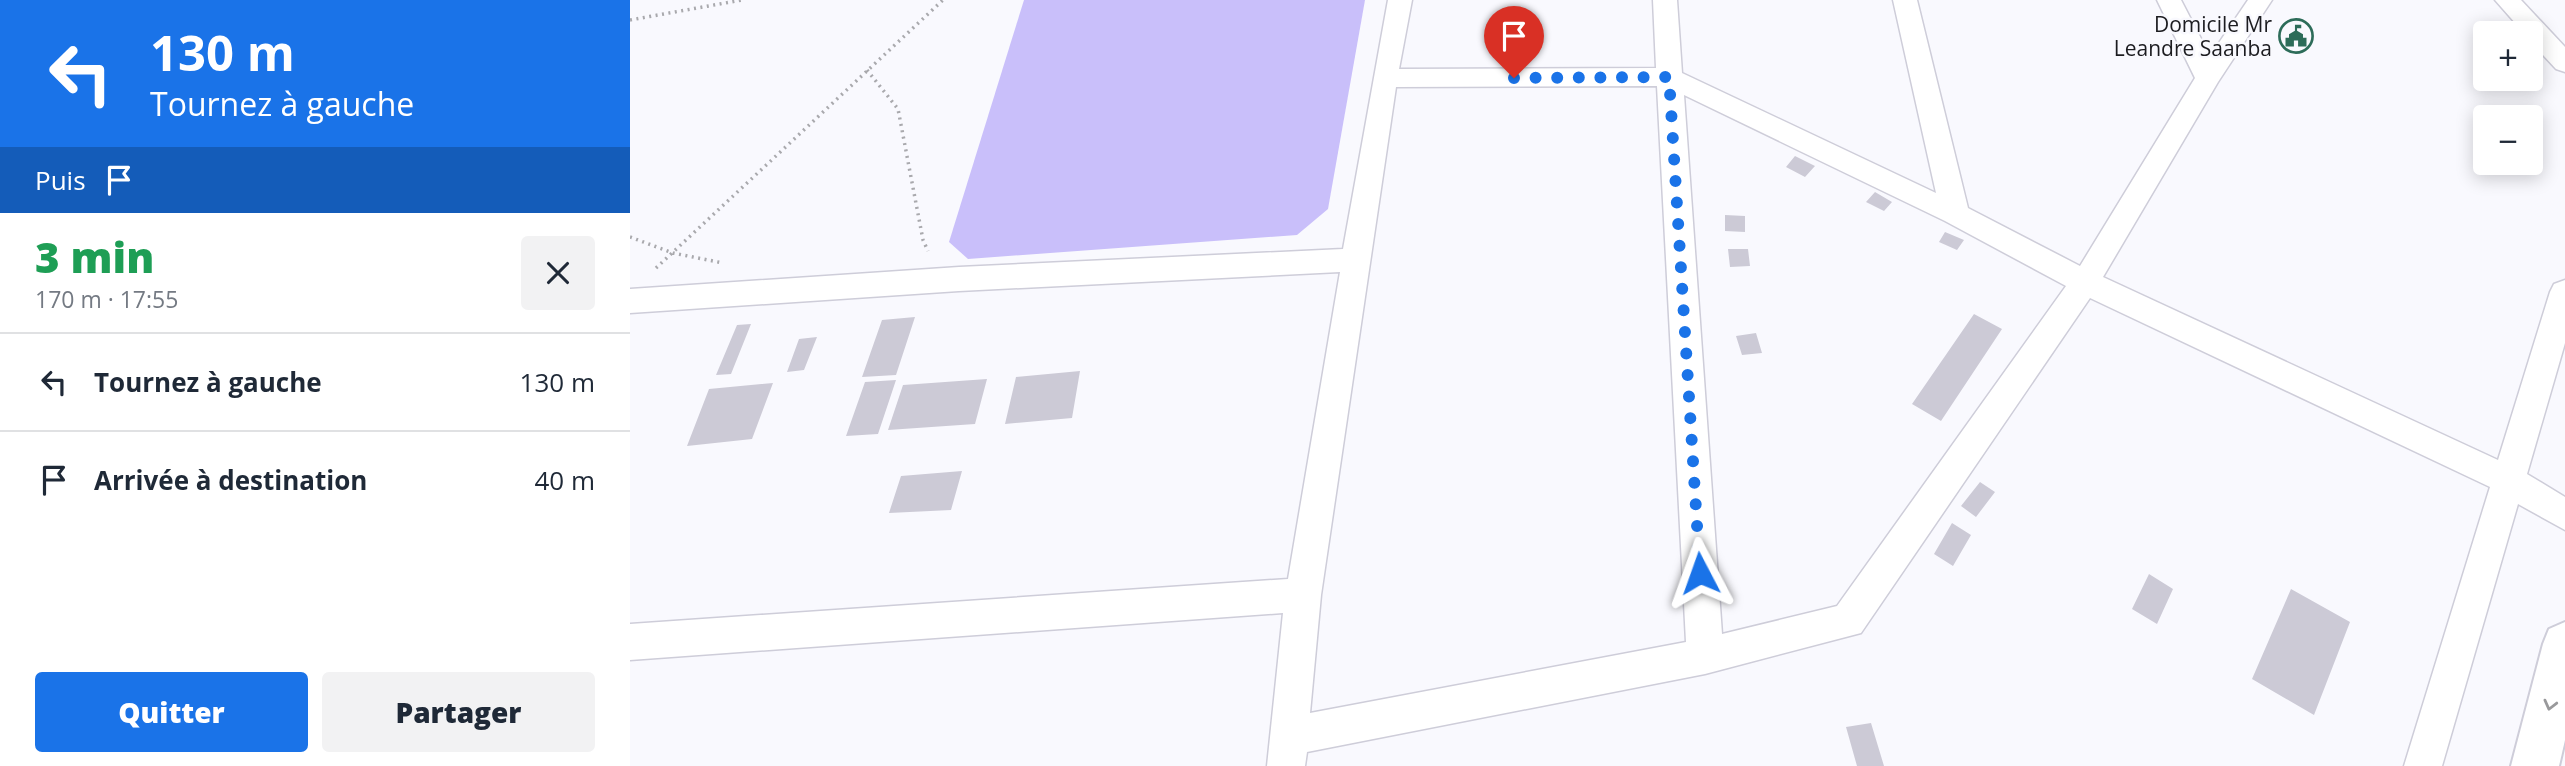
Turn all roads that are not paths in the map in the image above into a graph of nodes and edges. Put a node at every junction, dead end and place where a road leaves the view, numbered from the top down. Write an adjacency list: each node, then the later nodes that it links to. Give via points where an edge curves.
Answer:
1 (1400, 0): 9 (street)
2 (1665, 0): 8 (street)
3 (1905, 0): 11 (street)
4 (2169, 0): 10 (street)
5 (2260, 0): 10 (street)
6 (2507, 0): 7 (street)
7 (2565, 63)
8 (1669, 77): 9 (street); 11 (street); 21 (street)
9 (1385, 78): 12 (street)
10 (2208, 79): 13 (street)
11 (1955, 214): 13 (street)
12 (1356, 260): 15 (street); 18 (street)
13 (2085, 282): 16 (street); 21 (street, via 1848,621)
14 (2565, 292): 16 (street)
15 (630, 301)
16 (2510, 481): 17 (street); 23 (street)
17 (2565, 515)
18 (1303, 595): 19 (street); 22 (street)
19 (630, 642)
20 (2565, 644): 24 (street, one-way to 24)
21 (1705, 656): 22 (street)
22 (1288, 751)
23 (2423, 766)
24 (2535, 766)

